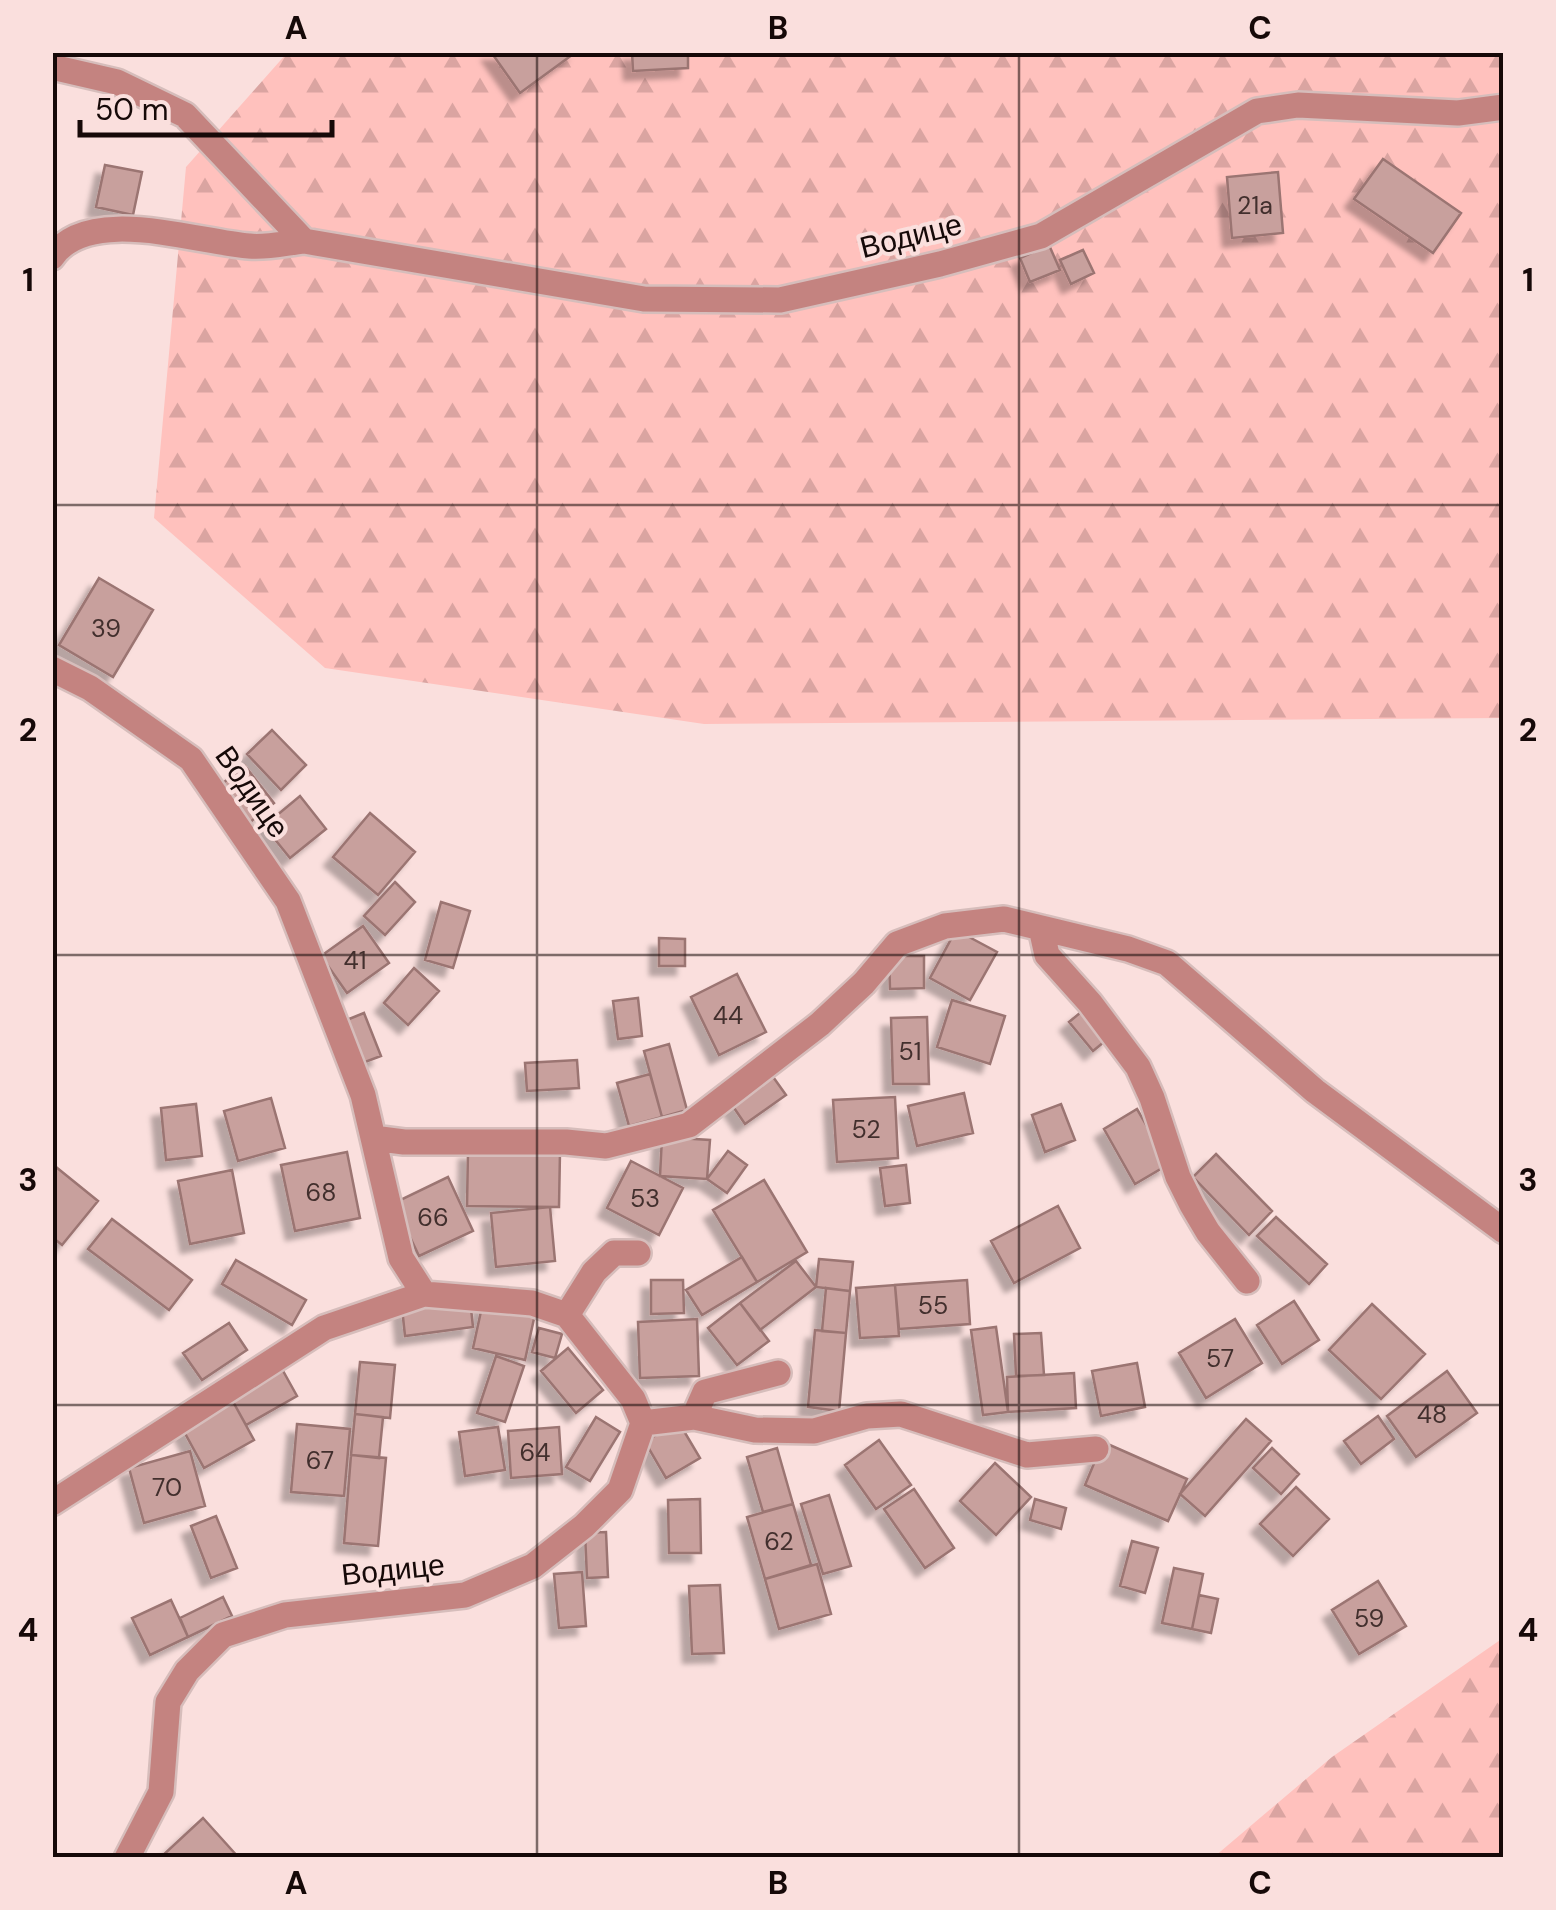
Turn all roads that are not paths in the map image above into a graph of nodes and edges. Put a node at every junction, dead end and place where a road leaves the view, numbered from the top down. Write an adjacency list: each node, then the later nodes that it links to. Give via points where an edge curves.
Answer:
1 (52, 67): 3 (street, via 117,82 185,115)
2 (1504, 107): 3 (street, Водице, via 1458,112 1298,105 1256,111 1040,236 780,300 644,299)
3 (304, 241): 4 (street, Водице, via 252,247 97,229)
4 (52, 257)
5 (52, 669): 7 (street, Водице, via 191,759 288,902 363,1095)
6 (1040, 928): 7 (street, via 1004,919 945,926 898,944 820,1024 689,1126 606,1146); 8 (street, via 1168,964 1316,1091); 10 (street, via 1048,954 1138,1067 1192,1205)
7 (373, 1138): 11 (street, Водице, via 401,1258)
8 (1504, 1231)
9 (638, 1252): 12 (street, via 614,1253)
10 (1247, 1281)
11 (424, 1294): 12 (street, via 532,1303); 17 (street, via 324,1328)
12 (567, 1315): 15 (street, via 633,1399)
13 (778, 1373): 14 (street, via 705,1392)
14 (694, 1417): 15 (street); 16 (street, via 782,1432 900,1414 1027,1455)
15 (643, 1423): 18 (street, Водице, via 620,1490 533,1566 465,1595 284,1615 224,1635 187,1671 168,1702 161,1792)
16 (1096, 1449)
17 (52, 1502)
18 (128, 1858)

